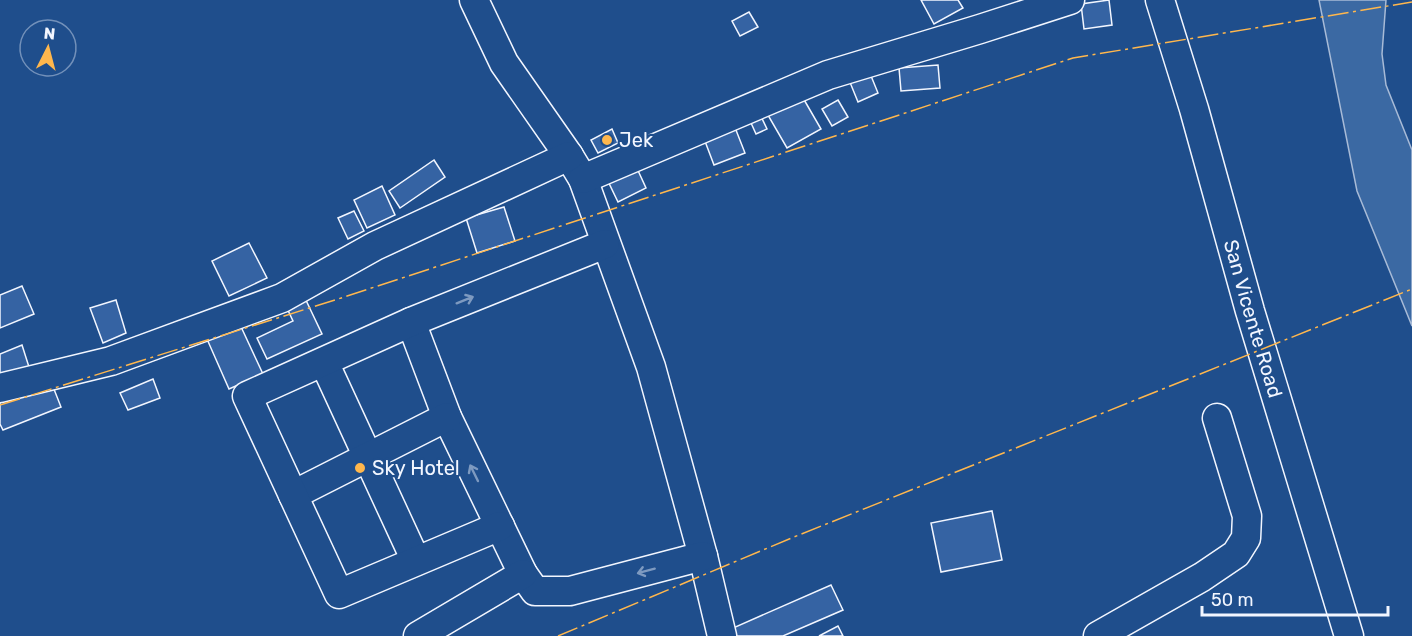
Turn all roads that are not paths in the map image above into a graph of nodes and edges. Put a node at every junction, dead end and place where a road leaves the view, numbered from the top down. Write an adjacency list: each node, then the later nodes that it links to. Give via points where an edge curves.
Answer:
1 (474, 0): 4 (street, via 504,63)
2 (1070, 0): 4 (street, via 828,75)
3 (1160, 0): 20 (street, San Vicente Road)
4 (576, 167): 5 (street); 8 (street, via 375,246 282,298 111,361)
5 (605, 244): 6 (street, one-way to 5); 14 (street, via 651,367)
6 (411, 322): 7 (street); 9 (street)
7 (324, 362): 11 (street); 12 (street, via 247,396)
8 (0, 388)
9 (447, 417): 11 (street); 13 (street, one-way to 9)
10 (1217, 418): 19 (street, via 1247,516 1246,538 1236,554)
11 (368, 457): 12 (street); 15 (street)
12 (293, 495): 15 (street, via 339,594)
13 (500, 526): 15 (street); 16 (street)
14 (703, 556): 16 (street, one-way to 16, via 570,591 535,591); 18 (street)
15 (416, 561)
16 (523, 574): 17 (street)
17 (418, 636)
18 (722, 636)
19 (1098, 636)
20 (1349, 636)

